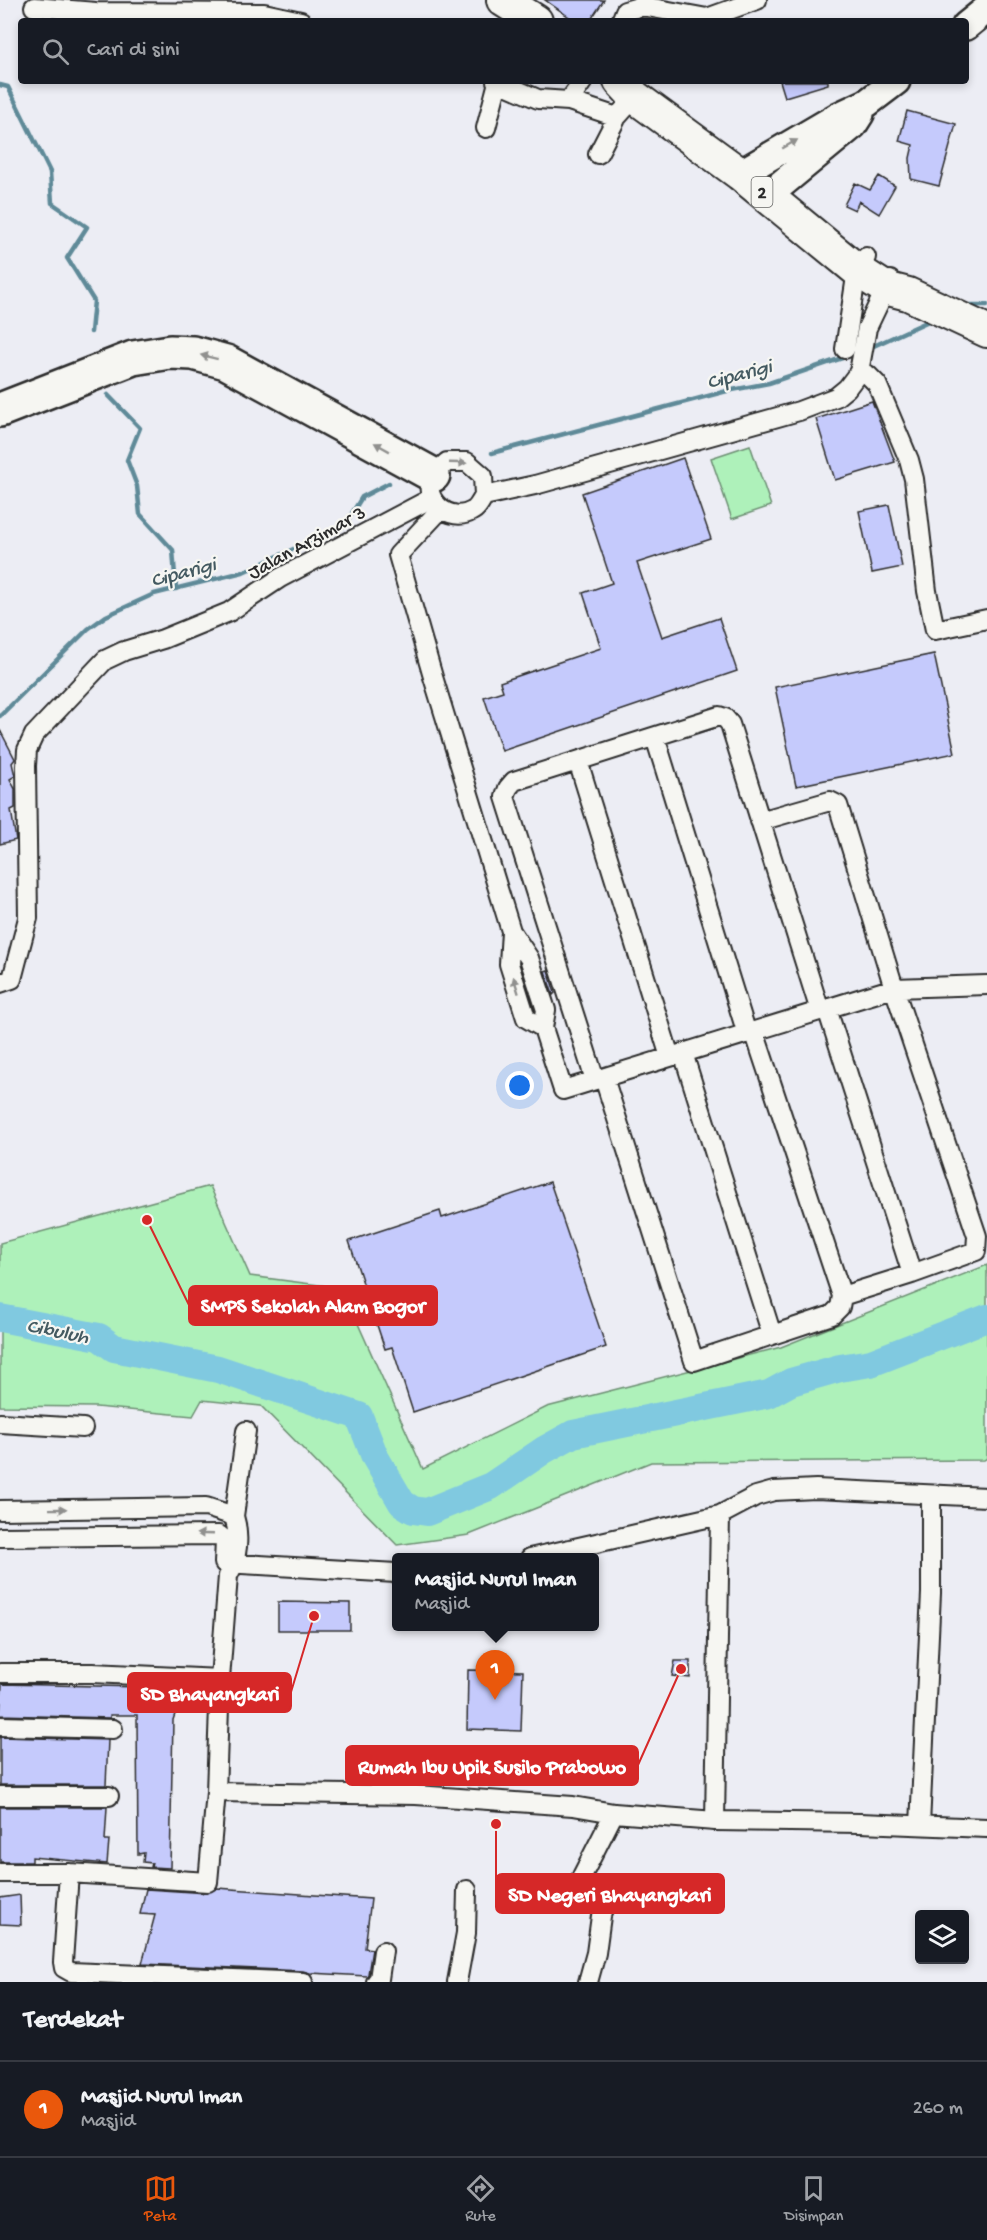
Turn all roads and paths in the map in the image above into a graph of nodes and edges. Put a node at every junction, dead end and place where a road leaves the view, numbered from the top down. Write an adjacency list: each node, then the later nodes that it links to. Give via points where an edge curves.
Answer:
1 (504, 0): 9 (highway)
2 (757, 0): 12 (street)
3 (34, 6): 7 (street)
4 (169, 6): 5 (street); 7 (street)
5 (226, 6): 8 (street)
6 (987, 9): 13 (main road)
7 (96, 17)
8 (286, 18)
9 (531, 18)
10 (622, 18): 11 (street, via 625,11 642,6)
11 (707, 18)
12 (707, 18)
13 (969, 24)
14 (496, 84): 21 (street)
15 (504, 84): 19 (street, via 538,99)
16 (581, 84): 19 (street)
17 (893, 84): 20 (main road)
18 (628, 94): 19 (street); 22 (street); 23 (highway, 2)
19 (569, 101)
20 (867, 103): 23 (main road, one-way to 20); 24 (main road, via 853,125)
21 (486, 128)
22 (598, 154)
23 (747, 170): 24 (highway, 2)
24 (773, 191): 25 (highway, 2)
25 (862, 263): 26 (highway, 2); 28 (street)
26 (904, 291): 27 (highway, 2); 29 (street, via 867,328)
27 (977, 327)
28 (845, 350)
29 (860, 370): 32 (street, via 836,397 799,411); 33 (street, via 877,384 909,460 935,630)
30 (0, 410): 31 (highway, one-way to 30, via 226,362 193,353 134,358)
31 (435, 494): 32 (street, via 457,516 474,511); 32 (street, one-way to 32, via 447,462 467,462 483,476); 37 (street, Jalan Arzimar 3, via 280,578 229,612 105,660 34,735 27,750 26,766 28,918 12,979); 43 (street, via 398,555 511,932 509,964 526,1018 543,1028 563,1090)
32 (484, 496)
33 (987, 619)
34 (655, 737): 35 (street); 36 (street, via 718,716 725,718); 41 (street)
35 (578, 761): 42 (street); 43 (street, via 514,781 505,797)
36 (760, 821): 39 (street, via 830,801 838,805); 40 (street)
37 (0, 983)
38 (987, 985): 39 (street)
39 (894, 988): 40 (street); 44 (street, via 978,1246 970,1254)
40 (824, 1010): 41 (street); 44 (street)
41 (750, 1033): 42 (street); 45 (street)
42 (677, 1055): 43 (street); 46 (street)
43 (600, 1079): 46 (street, via 694,1361)
44 (912, 1274): 45 (street)
45 (842, 1296): 46 (street, via 840,1307 832,1315)
46 (772, 1335)
47 (0, 1423): 48 (street)
48 (83, 1428)
49 (246, 1431): 54 (street)
50 (931, 1496): 51 (street); 53 (street, via 816,1489 774,1491); 68 (street)
51 (987, 1497)
52 (0, 1510): 54 (street, one-way to 54, via 207,1507)
53 (720, 1515): 56 (street); 67 (street)
54 (234, 1516): 57 (street, via 238,1530)
55 (0, 1537): 57 (street, one-way to 55, via 225,1540 219,1535)
56 (548, 1553)
57 (229, 1568): 58 (street); 60 (street)
58 (392, 1573)
59 (0, 1673): 60 (street)
60 (220, 1679): 63 (street)
61 (0, 1726): 62 (street)
62 (113, 1729)
63 (216, 1792): 66 (street, via 416,1796 573,1806); 70 (street, via 208,1882)
64 (0, 1796): 65 (street)
65 (109, 1796)
66 (614, 1813): 67 (street); 78 (street, via 582,1876 606,1899)
67 (715, 1821): 68 (street)
68 (920, 1825): 69 (street)
69 (987, 1828)
70 (69, 1873): 71 (street); 74 (street, via 64,1968 71,1972)
71 (0, 1874)
72 (467, 1890): 77 (street, via 466,1933)
73 (383, 1951): 76 (street)
74 (218, 1980): 75 (street)
75 (303, 1982)
76 (376, 1982)
77 (458, 1982)
78 (588, 1982)

